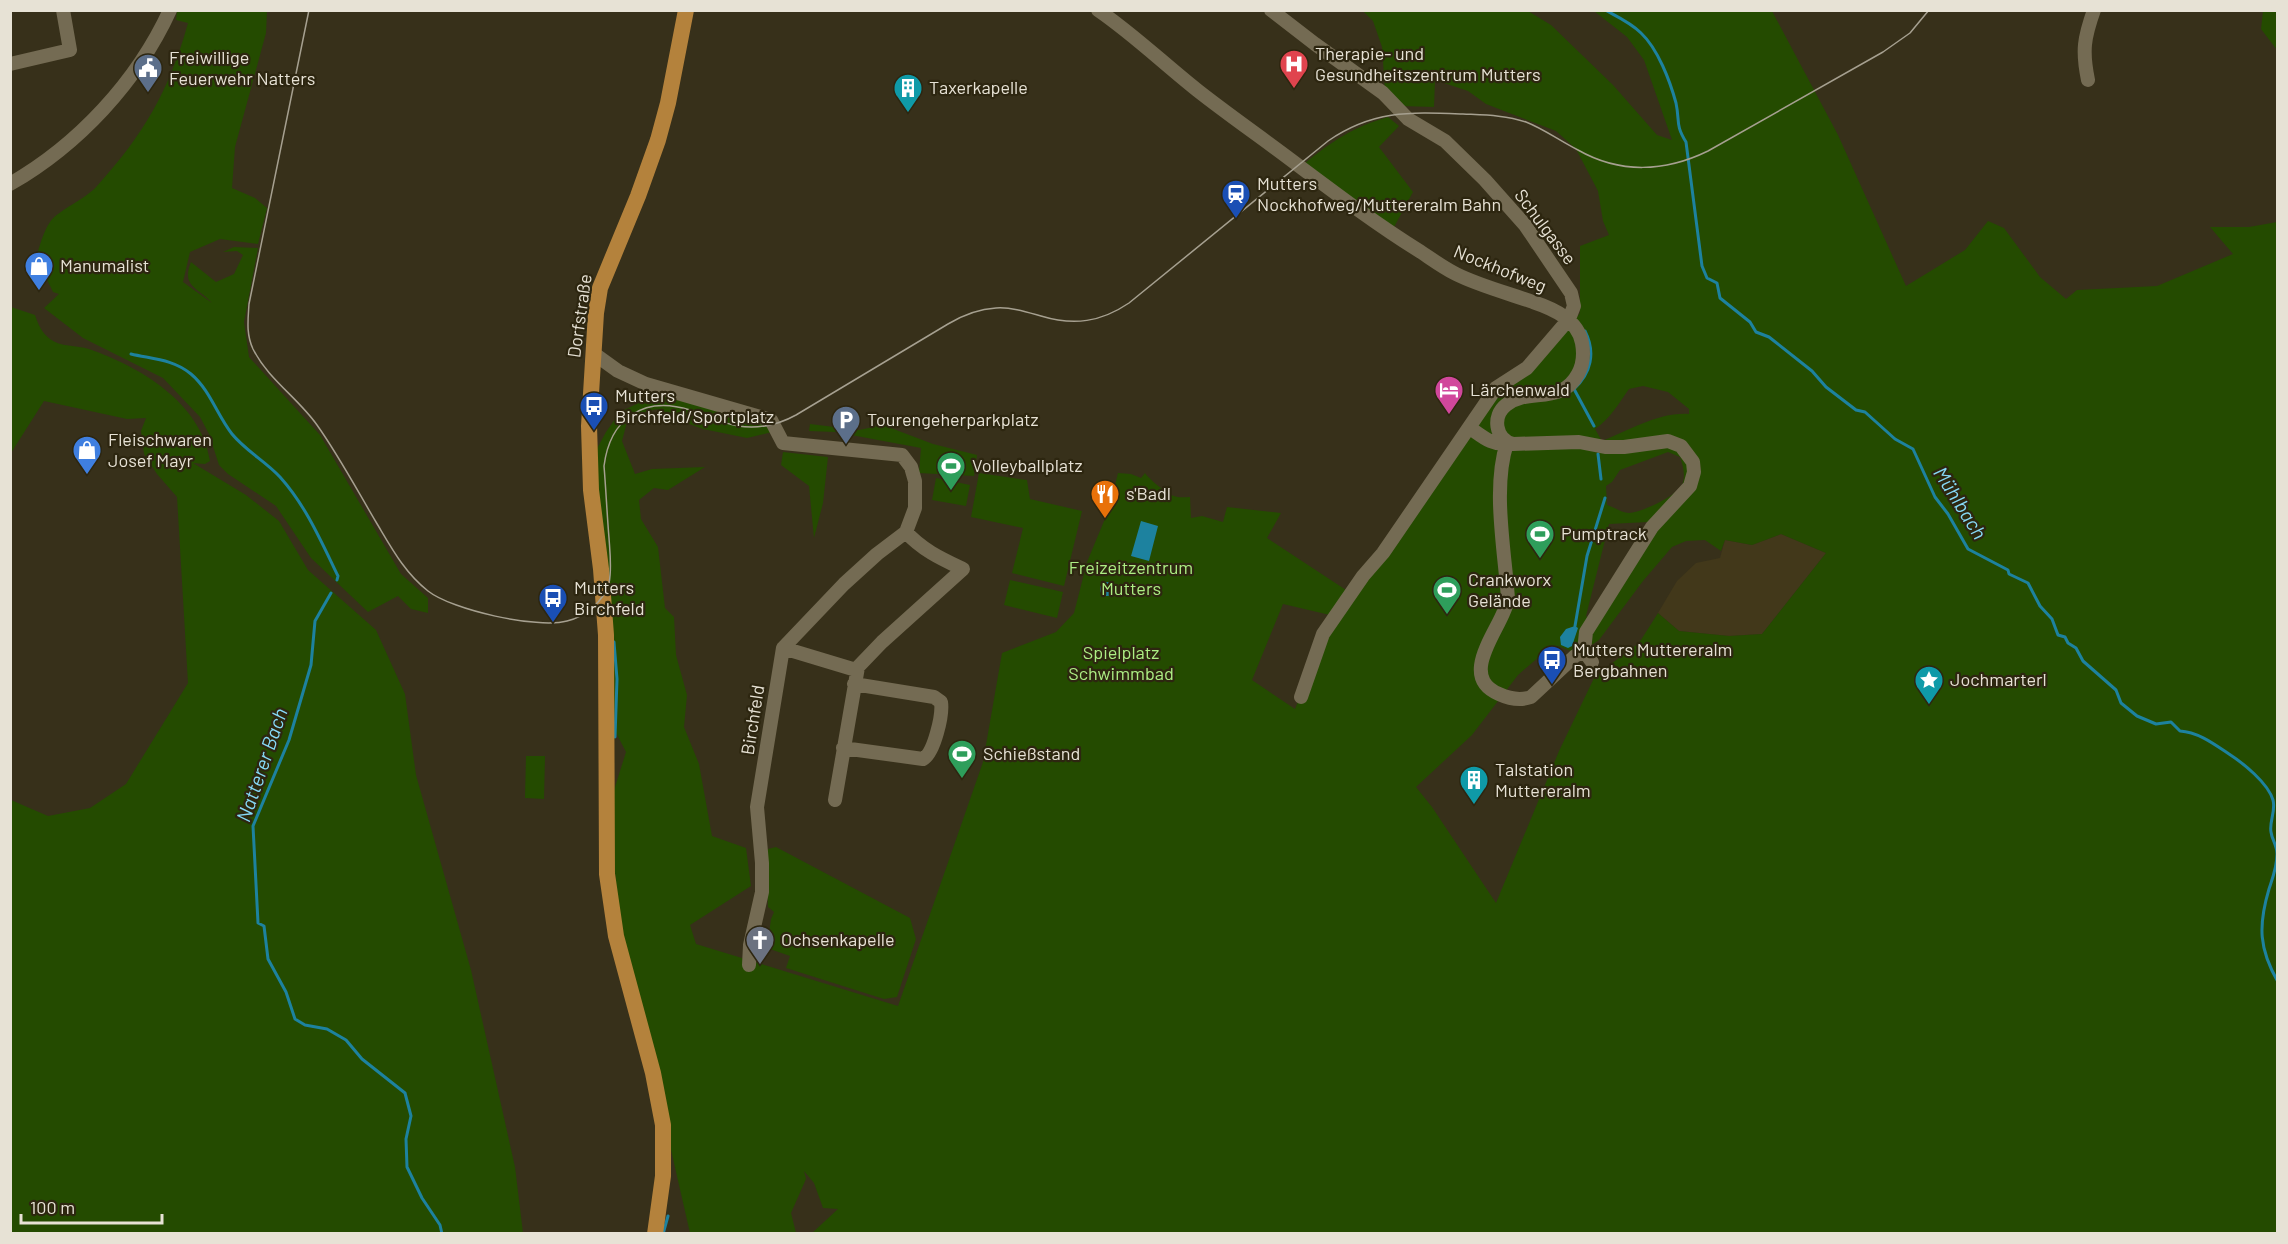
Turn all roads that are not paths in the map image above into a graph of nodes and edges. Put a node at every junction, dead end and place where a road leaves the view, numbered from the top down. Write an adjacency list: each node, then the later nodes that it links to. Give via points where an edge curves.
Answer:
1 (63, 10): 7 (street, via 70,50)
2 (170, 10): 9 (street, via 138,68 99,114 53,154)
3 (686, 10): 11 (main road, Dorfstraße, via 656,146 600,288)
4 (1098, 10): 10 (street, Nockhofweg, via 1196,90 1381,227 1456,274 1538,303)
5 (1271, 10): 10 (street, Schulgasse, via 1383,93 1408,119 1445,141 1485,180 1525,225 1571,293 1574,306)
6 (2094, 10): 8 (street, via 2084,37)
7 (10, 64)
8 (2088, 80)
9 (10, 184)
10 (1569, 319): 12 (street, via 1527,368 1496,388); 13 (street, via 1577,327 1583,346 1578,374 1559,392 1506,405 1497,426)
11 (593, 353): 14 (street, via 646,384 771,420 783,442 902,455 915,481 915,508); 21 (main road, Dorfstraße, via 589,460 606,635 607,874 616,936 662,1117 664,1167)
12 (1470, 428): 13 (street, via 1490,442); 17 (street, via 1323,633)
13 (1507, 442): 13 (street, via 1502,457 1501,491 1508,599 1484,652 1481,669 1493,691 1518,700 1531,697 1575,656 1588,656 1586,632 1652,527 1690,486 1694,471 1682,446 1668,441 1624,447 1579,441)
14 (906, 532): 15 (street, via 844,584); 16 (street, via 914,542 963,569 860,663)
15 (783, 648): 16 (street); 20 (street, Birchfeld, via 757,807 762,892)
16 (855, 677): 18 (street); 18 (street, via 934,697 940,702 941,714 926,758 915,760)
17 (1302, 697)
18 (843, 748): 19 (street)
19 (835, 800)
20 (749, 965)
21 (655, 1233)

